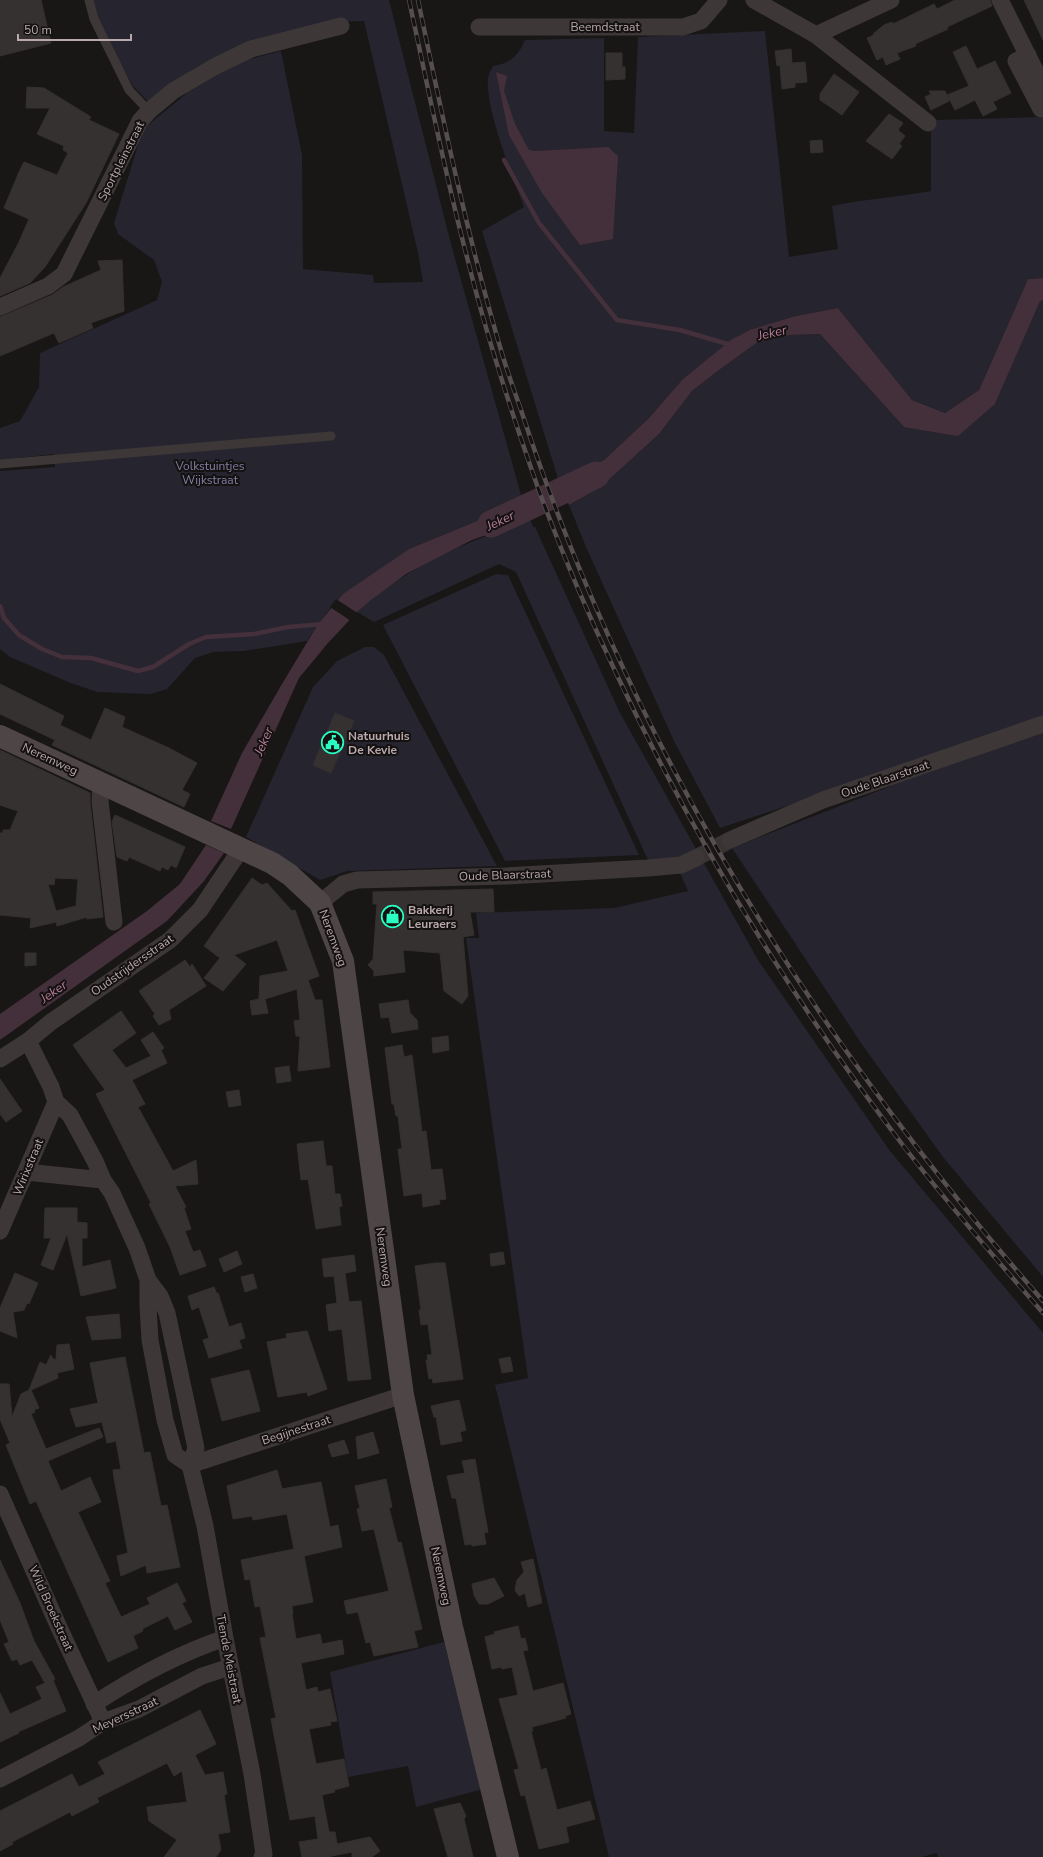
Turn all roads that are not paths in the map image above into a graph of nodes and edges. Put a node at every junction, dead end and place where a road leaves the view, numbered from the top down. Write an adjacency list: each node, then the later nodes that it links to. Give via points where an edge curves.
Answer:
1 (89, 0): 12 (lane, via 94,19 129,90)
2 (719, 0): 7 (street, Beemdstraat, via 701,21 683,27)
3 (754, 0): 8 (street)
4 (890, 0): 8 (street)
5 (1000, 0): 9 (street)
6 (341, 26): 12 (street, Sportpleinstraat, via 251,49 173,91)
7 (479, 27)
8 (816, 35): 13 (street)
9 (1028, 55): 10 (street); 11 (street, via 1016,61 1041,109)
10 (1043, 86)
11 (1043, 108)
12 (149, 111): 14 (street, Sportpleinstraat, via 140,121 117,164 64,274 48,286)
13 (928, 123)
14 (0, 307)
15 (331, 436): 16 (lane)
16 (0, 464)
17 (1043, 724): 20 (street, Oude Blaarstraat, via 823,800)
18 (0, 736): 19 (street, Neremweg)
19 (101, 782): 21 (street, Neremweg); 24 (street, via 100,802)
20 (730, 840)
21 (236, 846): 23 (street, Neremweg, via 272,863 290,875); 25 (street, Oudstrijdersstraat, via 200,910 170,940 50,1022)
22 (696, 858): 23 (street, Oude Blaarstraat, via 680,865 648,868 506,876 357,880 343,884)
23 (320, 903): 32 (street, Neremweg, via 343,961)
24 (114, 922)
25 (28, 1041): 26 (street, Oudstrijdersstraat); 27 (street, via 52,1087)
26 (0, 1059)
27 (56, 1102): 28 (street, Wirixstraat); 29 (street, via 70,1115)
28 (26, 1172): 29 (street); 30 (street, Wirixstraat)
29 (103, 1180): 31 (street, via 112,1193 137,1248)
30 (0, 1231)
31 (148, 1280): 33 (street, via 160,1296 174,1340 196,1448); 33 (street, via 150,1340 165,1420 175,1455)
32 (403, 1395): 33 (street, Begijnestraat); 41 (street, Neremweg, via 452,1627)
33 (190, 1465): 35 (street, Tiende Meistraat, via 205,1526)
34 (0, 1494): 37 (street, Wild Broekstraat)
35 (224, 1638): 36 (street, Tiende Meistraat); 37 (street, Meyersstraat, via 194,1648 126,1682)
36 (230, 1667): 38 (street, Meyersstraat, via 202,1676 139,1709); 40 (street, Tiende Meistraat, via 252,1774)
37 (94, 1704): 38 (street, Wild Broekstraat)
38 (103, 1722): 39 (street, Meyersstraat, via 79,1738)
39 (0, 1779)
40 (264, 1856)
41 (508, 1857)

